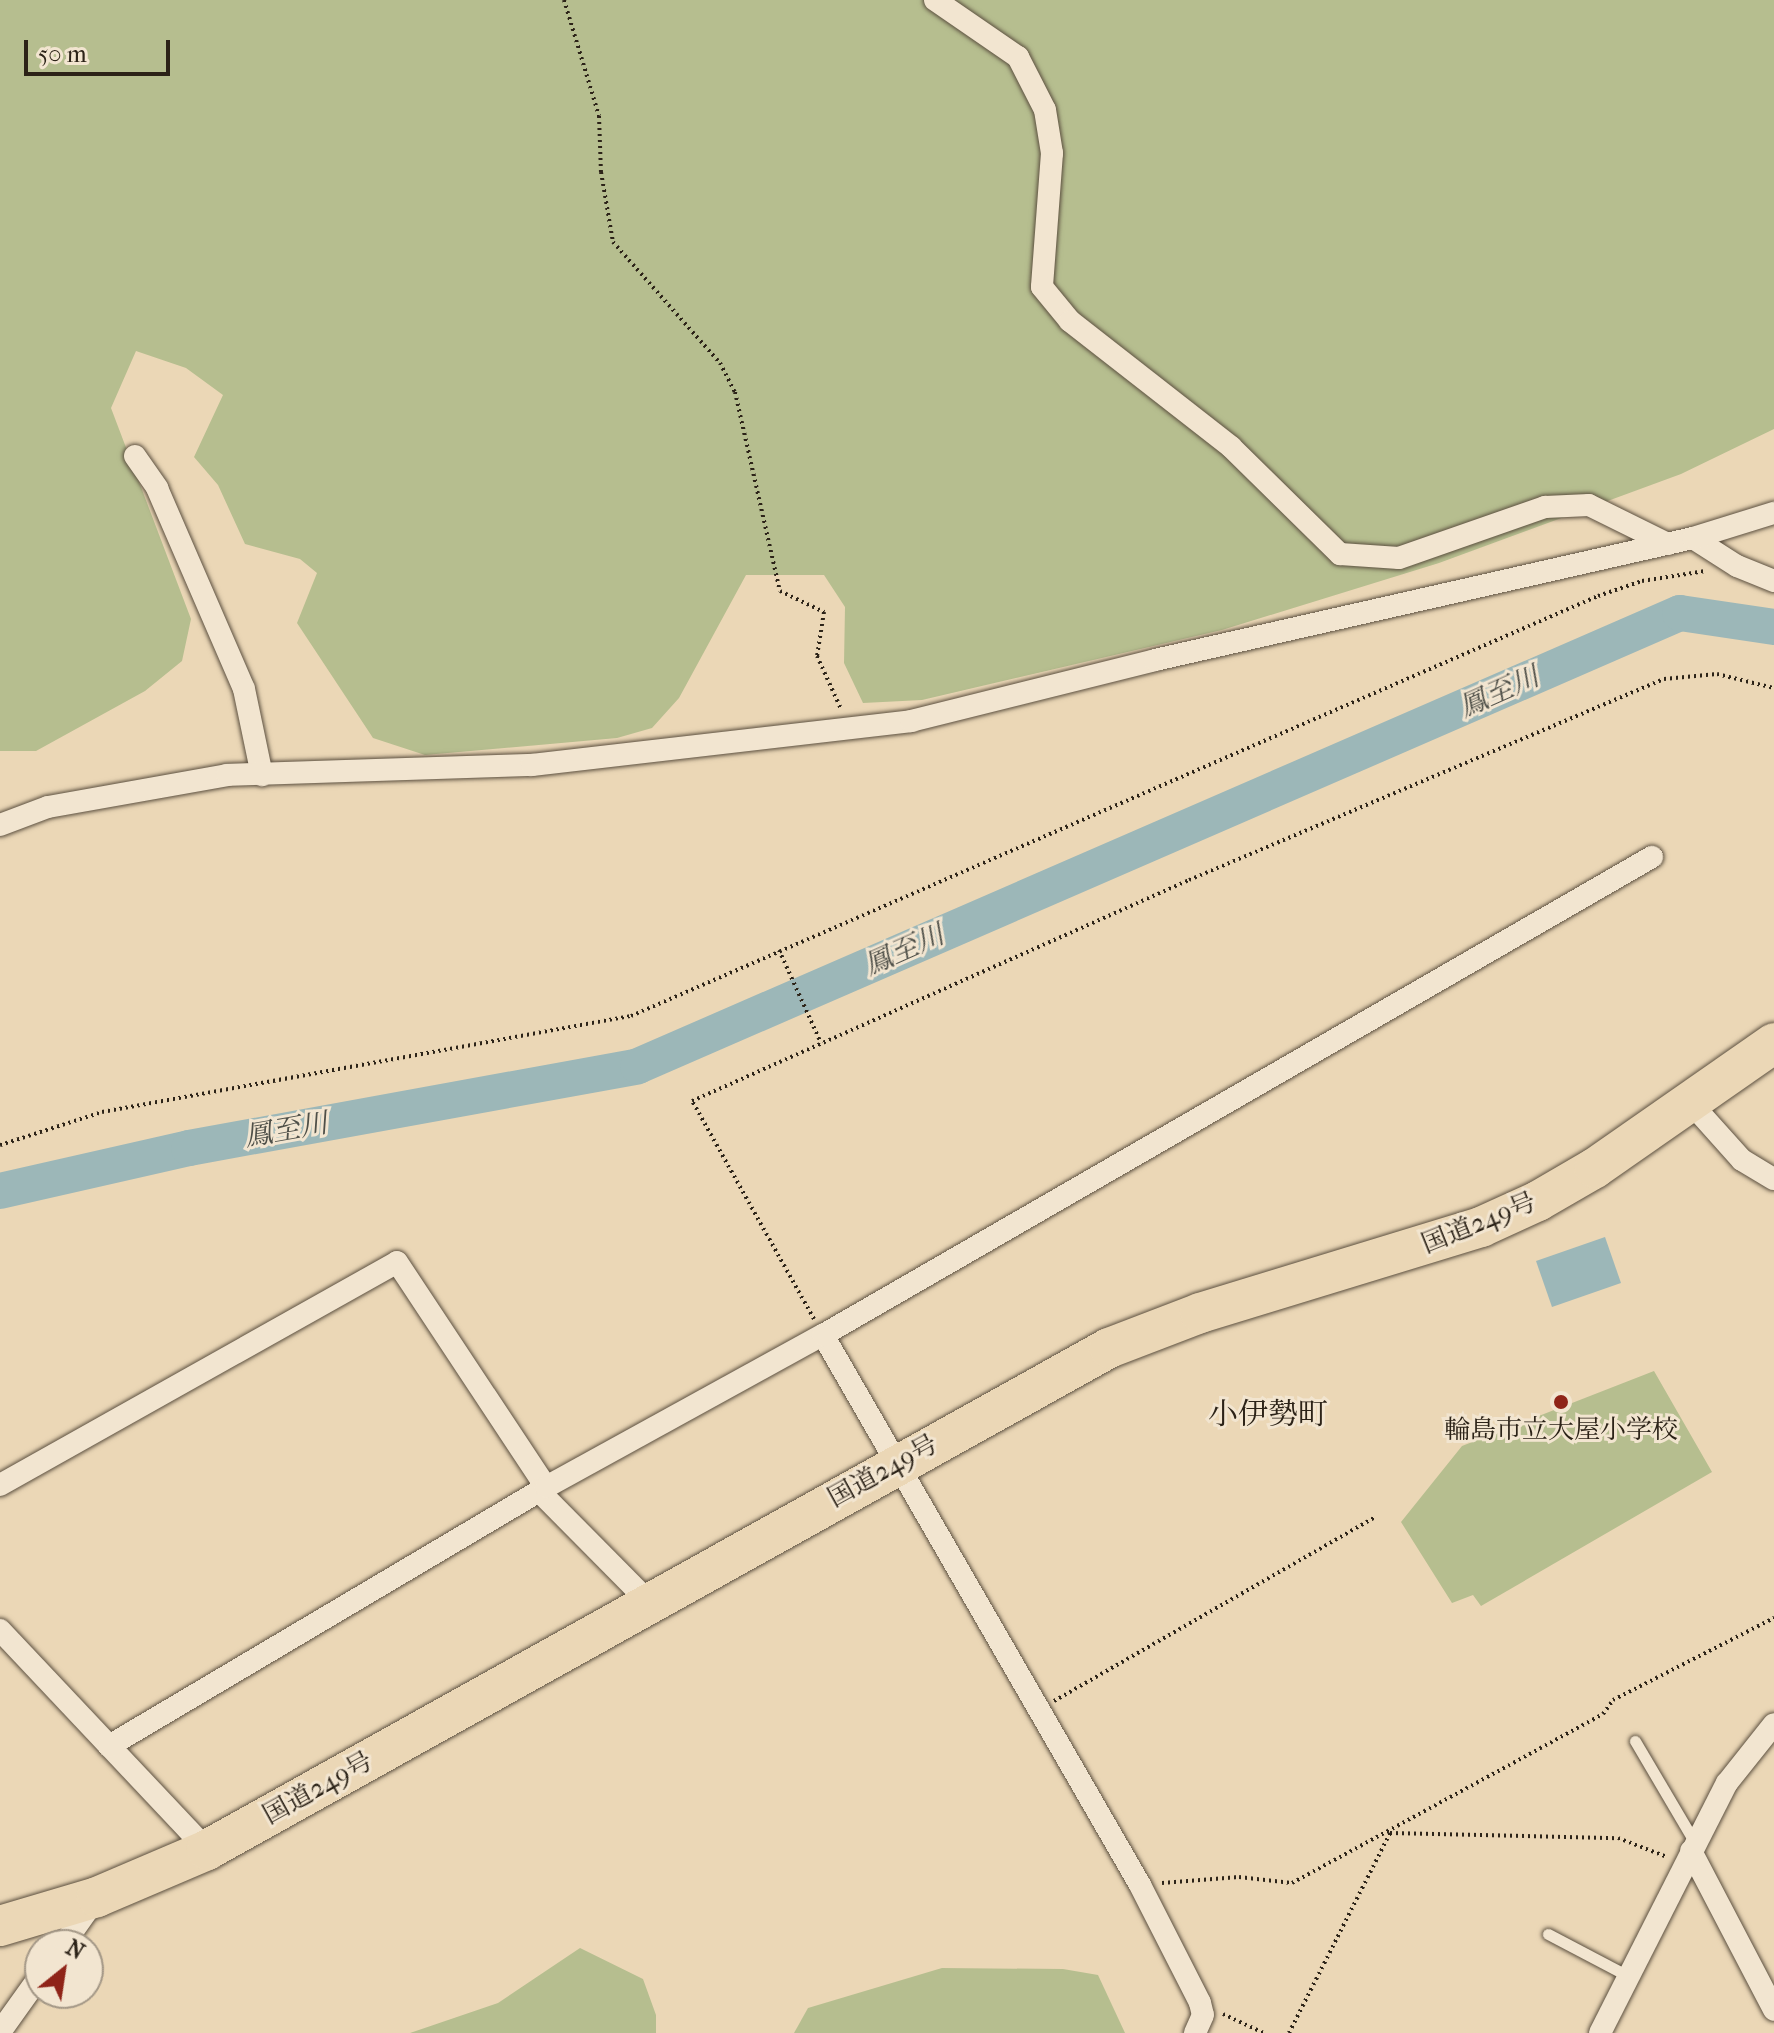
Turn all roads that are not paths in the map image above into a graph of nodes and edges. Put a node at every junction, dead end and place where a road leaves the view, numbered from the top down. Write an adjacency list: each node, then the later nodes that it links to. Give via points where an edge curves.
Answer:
1 (935, 0): 5 (street, via 1018,57 1045,110 1052,153 1042,287 1112,357 1265,478 1340,554 1399,558 1545,507 1589,505)
2 (135, 456): 7 (street, via 157,488 244,689)
3 (1774, 513): 4 (street)
4 (1693, 538): 5 (street); 6 (street, via 1737,566)
5 (1668, 544): 7 (street, via 911,721 532,765)
6 (1774, 581)
7 (262, 775): 8 (street, via 199,779 63,804)
8 (0, 825)
9 (1652, 857): 13 (street)
10 (1774, 1043): 11 (highway, 国道249号)
11 (1689, 1101): 12 (street, via 1742,1160); 14 (highway, 国道249号, via 1595,1168 1492,1223 1200,1313 1109,1348)
12 (1774, 1179)
13 (823, 1335): 14 (street); 16 (street)
14 (897, 1463): 17 (highway, 国道249号); 32 (street, via 1140,1885 1200,2003 1203,2015)
15 (0, 1485): 16 (street, via 397,1262)
16 (543, 1489): 17 (street); 21 (street)
17 (649, 1602): 22 (highway, 国道249号)
18 (0, 1630): 21 (street)
19 (1774, 1724): 23 (street, via 1727,1783)
20 (1635, 1741): 23 (lane)
21 (109, 1746): 22 (street)
22 (207, 1850): 24 (highway, 国道249号)
23 (1690, 1853): 28 (street); 30 (street)
24 (97, 1897): 25 (highway, 国道249号); 26 (street)
25 (0, 1926)
26 (74, 1929)
27 (1548, 1934): 28 (lane)
28 (1628, 1976): 33 (street)
29 (24, 1998): 31 (street)
30 (1774, 2010)
31 (0, 2032)
32 (1195, 2033)
33 (1600, 2033)

